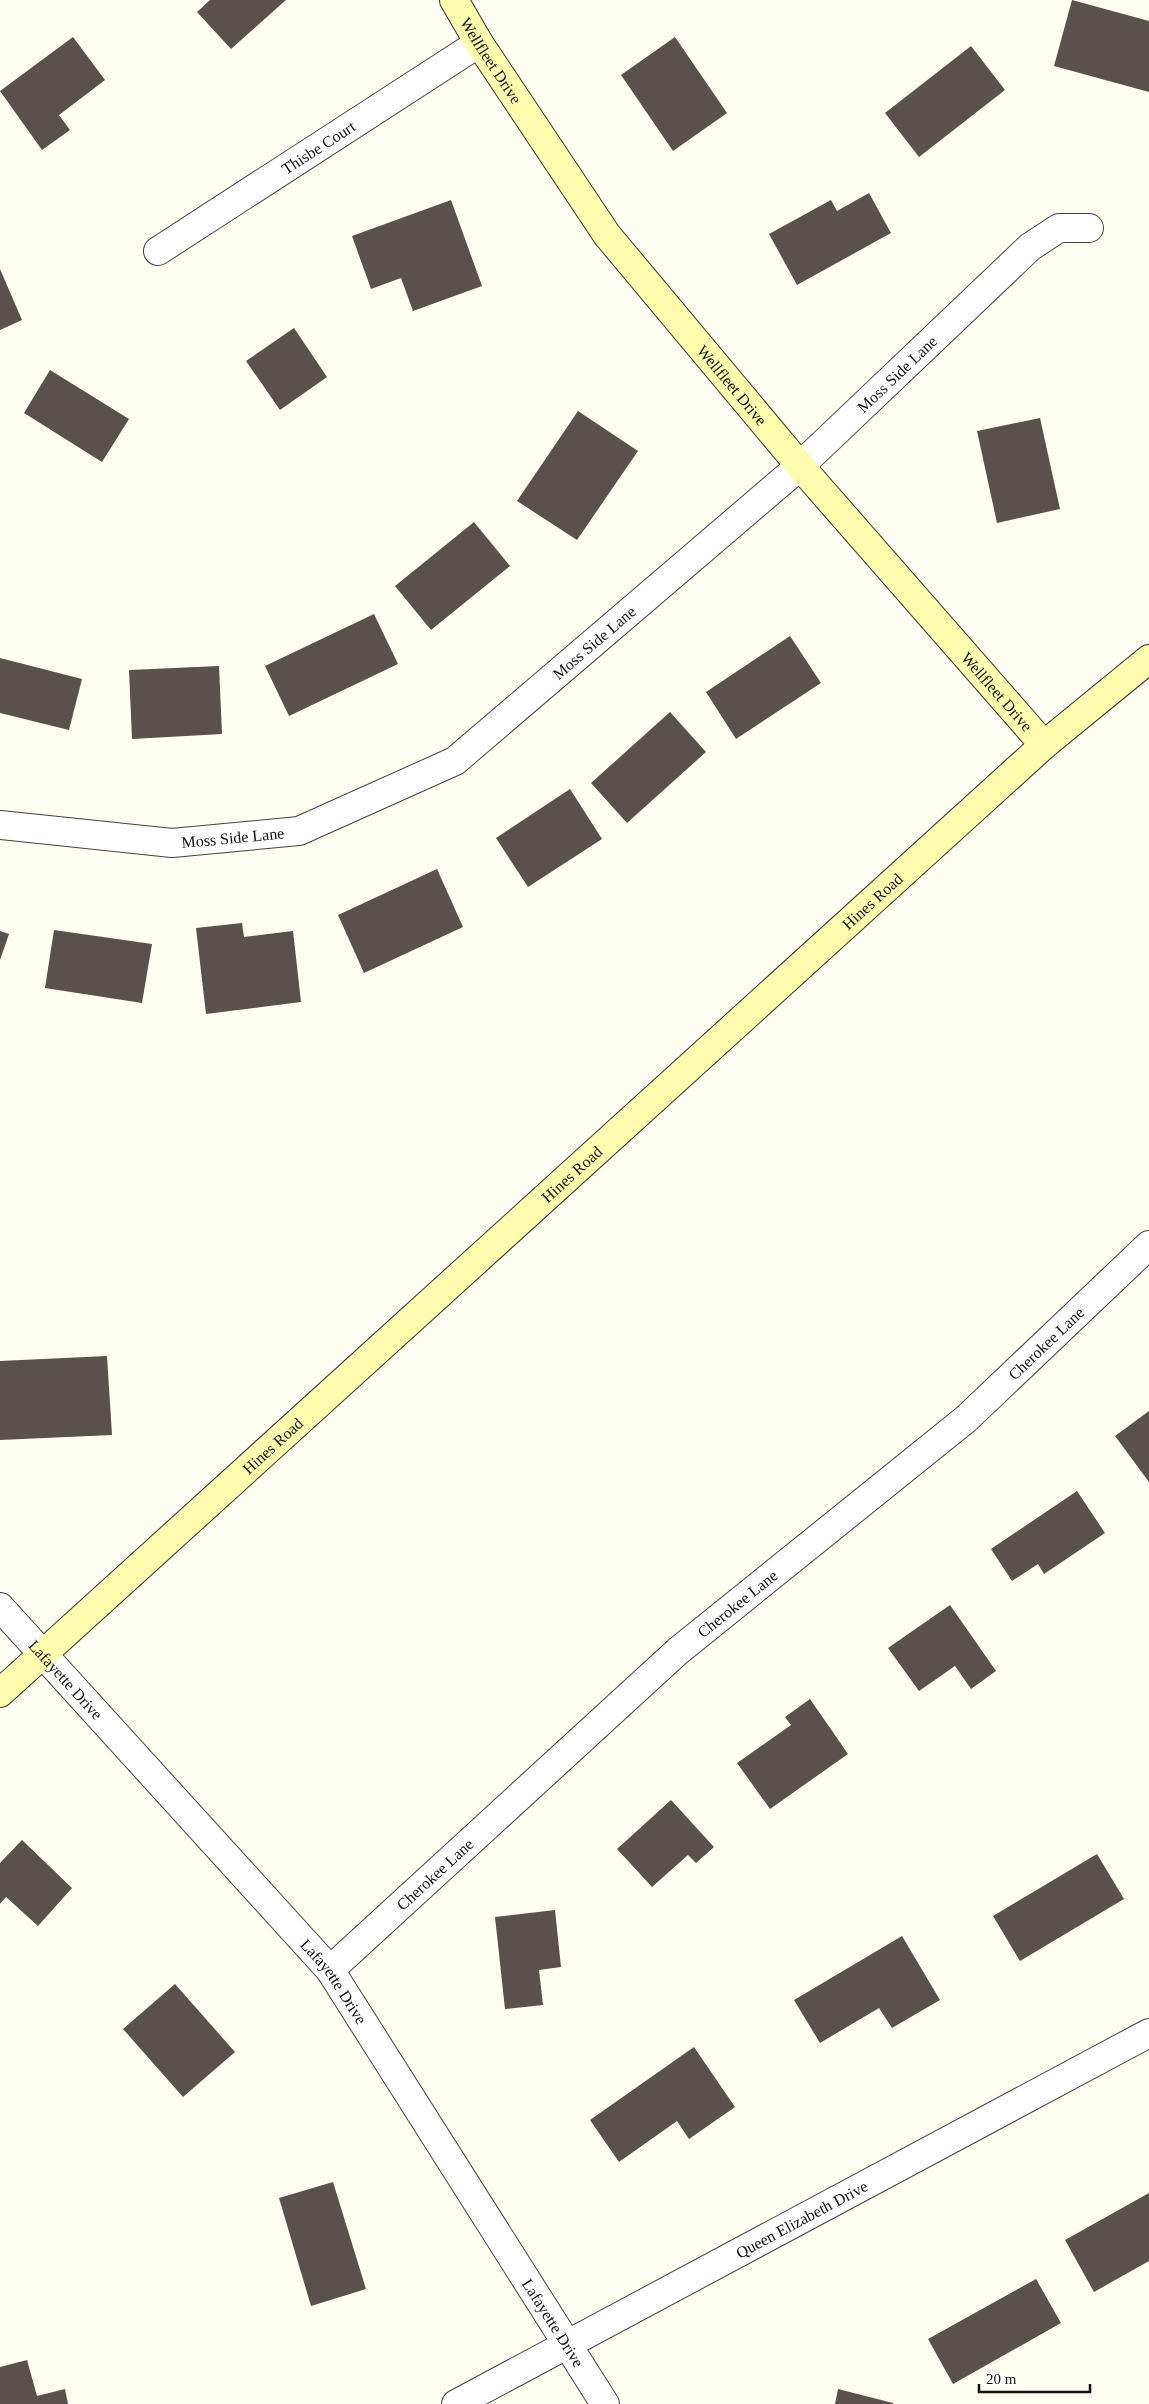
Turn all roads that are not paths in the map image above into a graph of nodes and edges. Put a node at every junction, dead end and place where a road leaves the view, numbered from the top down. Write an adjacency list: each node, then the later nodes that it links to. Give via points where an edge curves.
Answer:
1 (454, 0): 2 (street, Wellfleet Drive)
2 (479, 43): 4 (street, Thisbe Court); 5 (street, Wellfleet Drive, via 607,235)
3 (1089, 228): 5 (street, Moss Side Lane, via 1059,228 1030,247)
4 (158, 251)
5 (800, 466): 7 (street, Wellfleet Drive); 8 (street, Moss Side Lane, via 455,761 299,831 172,843)
6 (1149, 659): 7 (street, Hines Road)
7 (1044, 746): 11 (street, Hines Road)
8 (0, 825)
9 (1149, 1245): 13 (street, Cherokee Lane, via 966,1420 678,1651)
10 (0, 1607): 11 (street, Lafayette Drive)
11 (42, 1654): 12 (street, Hines Road); 13 (street, Lafayette Drive)
12 (0, 1693)
13 (330, 1970): 15 (street, Lafayette Drive)
14 (1149, 2033): 15 (street, Queen Elizabeth Drive)
15 (569, 2345): 16 (street, Queen Elizabeth Drive); 17 (street, Lafayette Drive)
16 (456, 2404)
17 (605, 2404)

